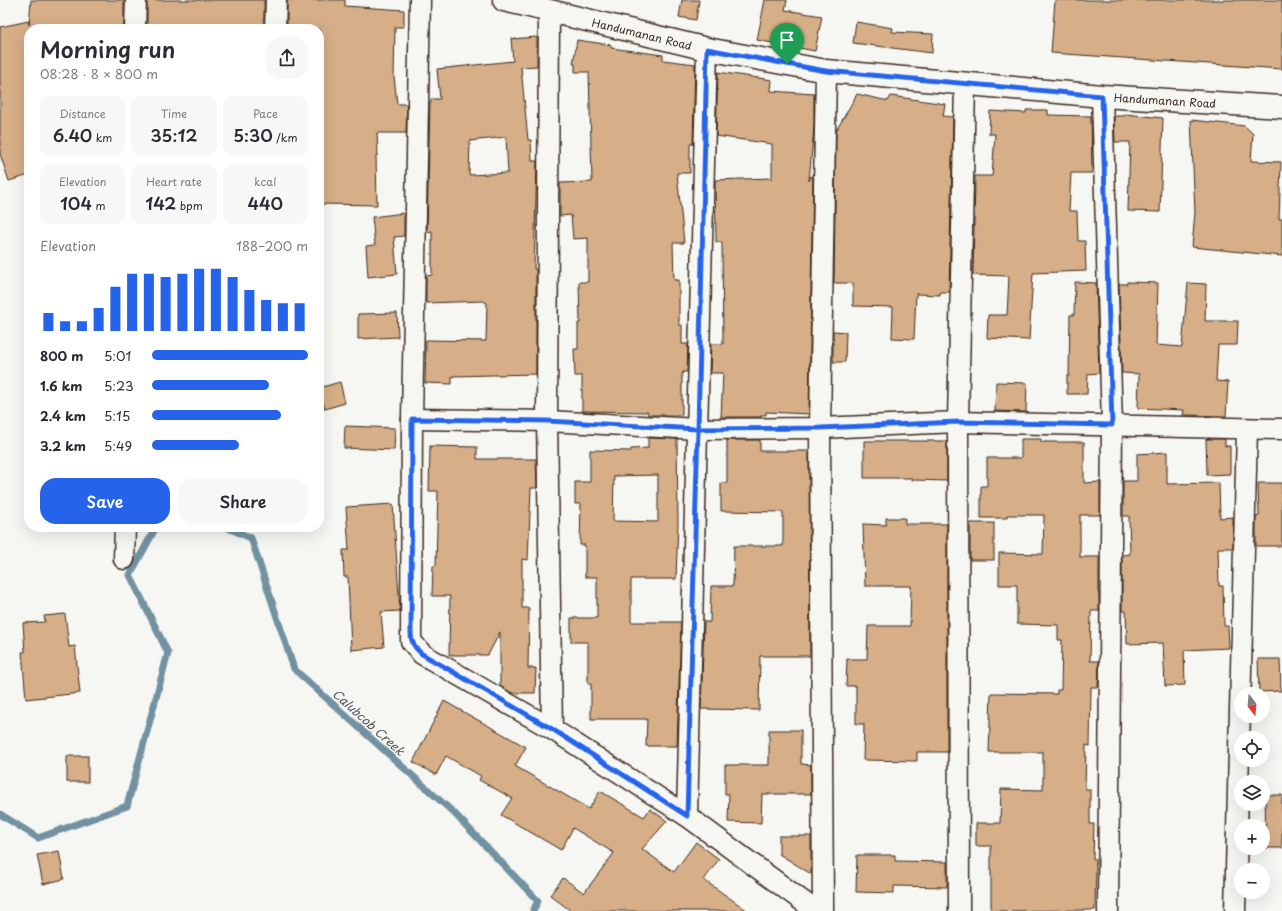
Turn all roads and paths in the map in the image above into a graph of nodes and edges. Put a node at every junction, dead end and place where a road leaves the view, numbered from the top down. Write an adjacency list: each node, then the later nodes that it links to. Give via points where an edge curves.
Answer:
1 (136, 0): 6 (street)
2 (276, 0): 7 (street)
3 (420, 0): 13 (street)
4 (504, 0): 5 (street, Handumanan Road)
5 (549, 11): 8 (street, Handumanan Road); 14 (street)
6 (135, 24)
7 (275, 24)
8 (707, 49): 9 (street, Handumanan Road); 18 (street)
9 (826, 71): 10 (street, Handumanan Road); 17 (street)
10 (965, 84): 11 (street, Handumanan Road); 15 (street)
11 (1102, 96): 12 (street, Handumanan Road); 16 (street)
12 (1282, 107)
13 (412, 419): 14 (street); 23 (street, via 411,641 422,654)
14 (547, 421): 18 (street); 23 (street)
15 (958, 422): 16 (street); 17 (street); 27 (street)
16 (1112, 425): 19 (street); 28 (street)
17 (820, 428): 18 (street); 26 (street)
18 (698, 429): 24 (street)
19 (1247, 429): 20 (street); 29 (street)
20 (1282, 429)
21 (125, 532): 22 (street)
22 (124, 559)
23 (552, 729): 24 (street)
24 (687, 816): 25 (street)
25 (816, 911)
26 (823, 911)
27 (960, 911)
28 (1108, 911)
29 (1235, 911)

